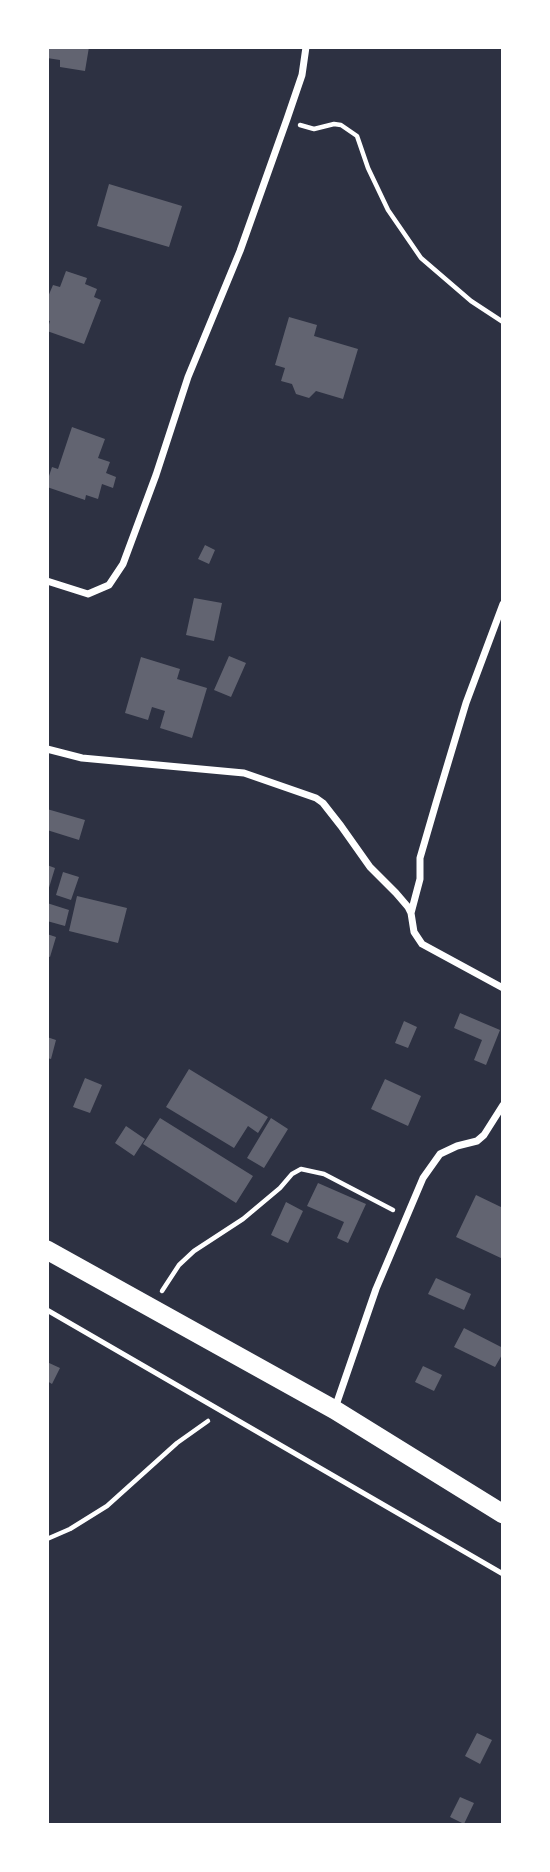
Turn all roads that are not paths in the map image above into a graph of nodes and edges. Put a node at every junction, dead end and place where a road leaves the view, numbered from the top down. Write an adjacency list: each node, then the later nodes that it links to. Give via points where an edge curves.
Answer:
1 (306, 47): 2 (street, via 287,120 188,377 123,564 109,585 88,594)
2 (47, 581)
3 (503, 604): 5 (street, via 436,803)
4 (47, 749): 5 (street, via 82,758 244,773 316,798)
5 (411, 913): 6 (street, via 414,932 422,944)
6 (503, 988)
7 (503, 1105): 10 (street, via 484,1135 440,1154 423,1178 376,1289)
8 (47, 1250): 10 (highway)
9 (47, 1310): 12 (lane)
10 (334, 1410): 11 (highway)
11 (503, 1514)
12 (503, 1574)

